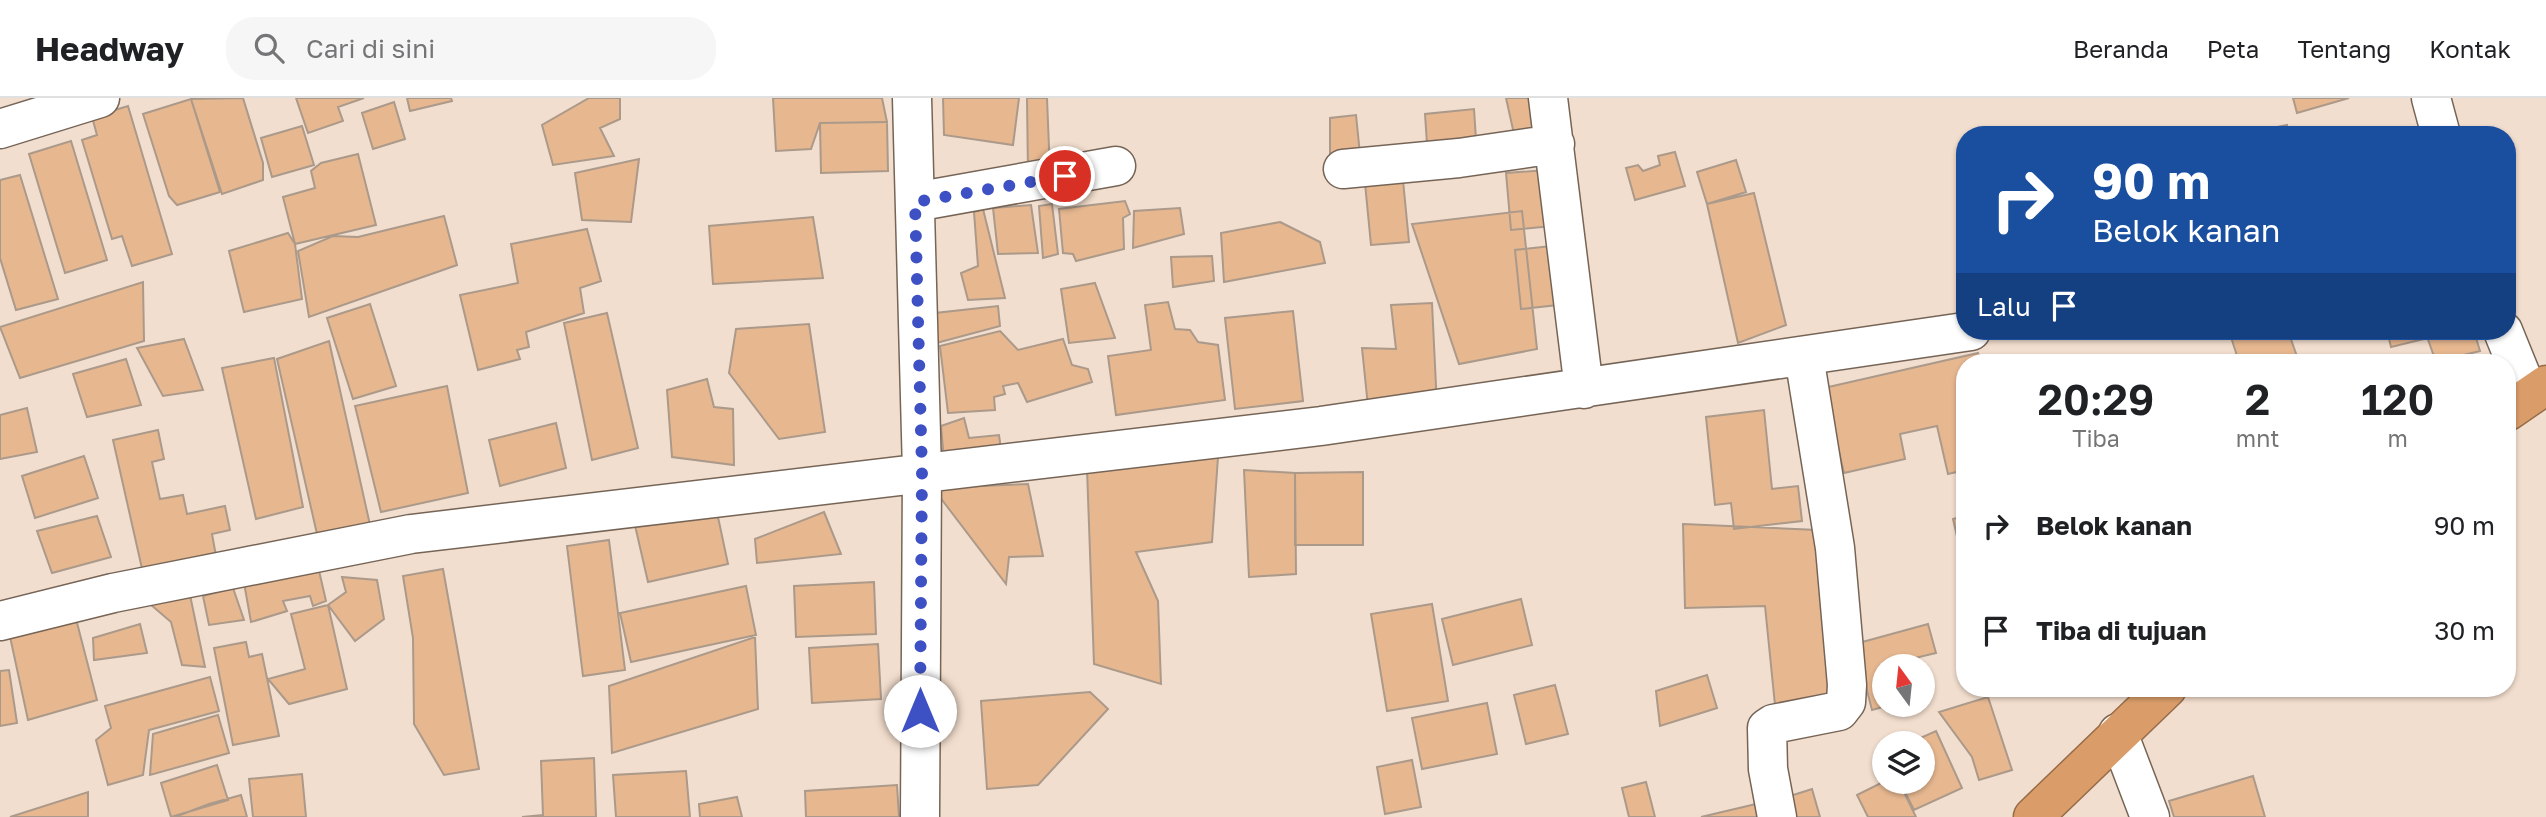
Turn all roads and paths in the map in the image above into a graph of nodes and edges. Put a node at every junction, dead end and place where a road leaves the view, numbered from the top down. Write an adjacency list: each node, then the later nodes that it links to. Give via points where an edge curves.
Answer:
1 (100, 98): 6 (street)
2 (912, 98): 10 (street)
3 (1548, 98): 7 (street)
4 (2431, 98): 5 (street)
5 (2439, 126)
6 (0, 129)
7 (1555, 144): 9 (street); 14 (street)
8 (1116, 166): 10 (street)
9 (1343, 169)
10 (915, 202): 16 (street)
11 (1956, 333): 12 (street)
12 (1804, 356): 14 (street); 21 (street, via 1835,548 1847,685 1846,702 1839,711 1767,728 1768,769)
13 (2516, 365): 15 (street)
14 (1584, 389): 16 (street, via 1279,431)
15 (2528, 397)
16 (922, 472): 17 (street, via 411,534 113,593); 20 (street)
17 (0, 621)
18 (2157, 697): 19 (highway)
19 (2118, 733): 22 (highway); 23 (street)
20 (920, 817)
21 (1777, 817)
22 (2033, 817)
23 (2150, 817)

